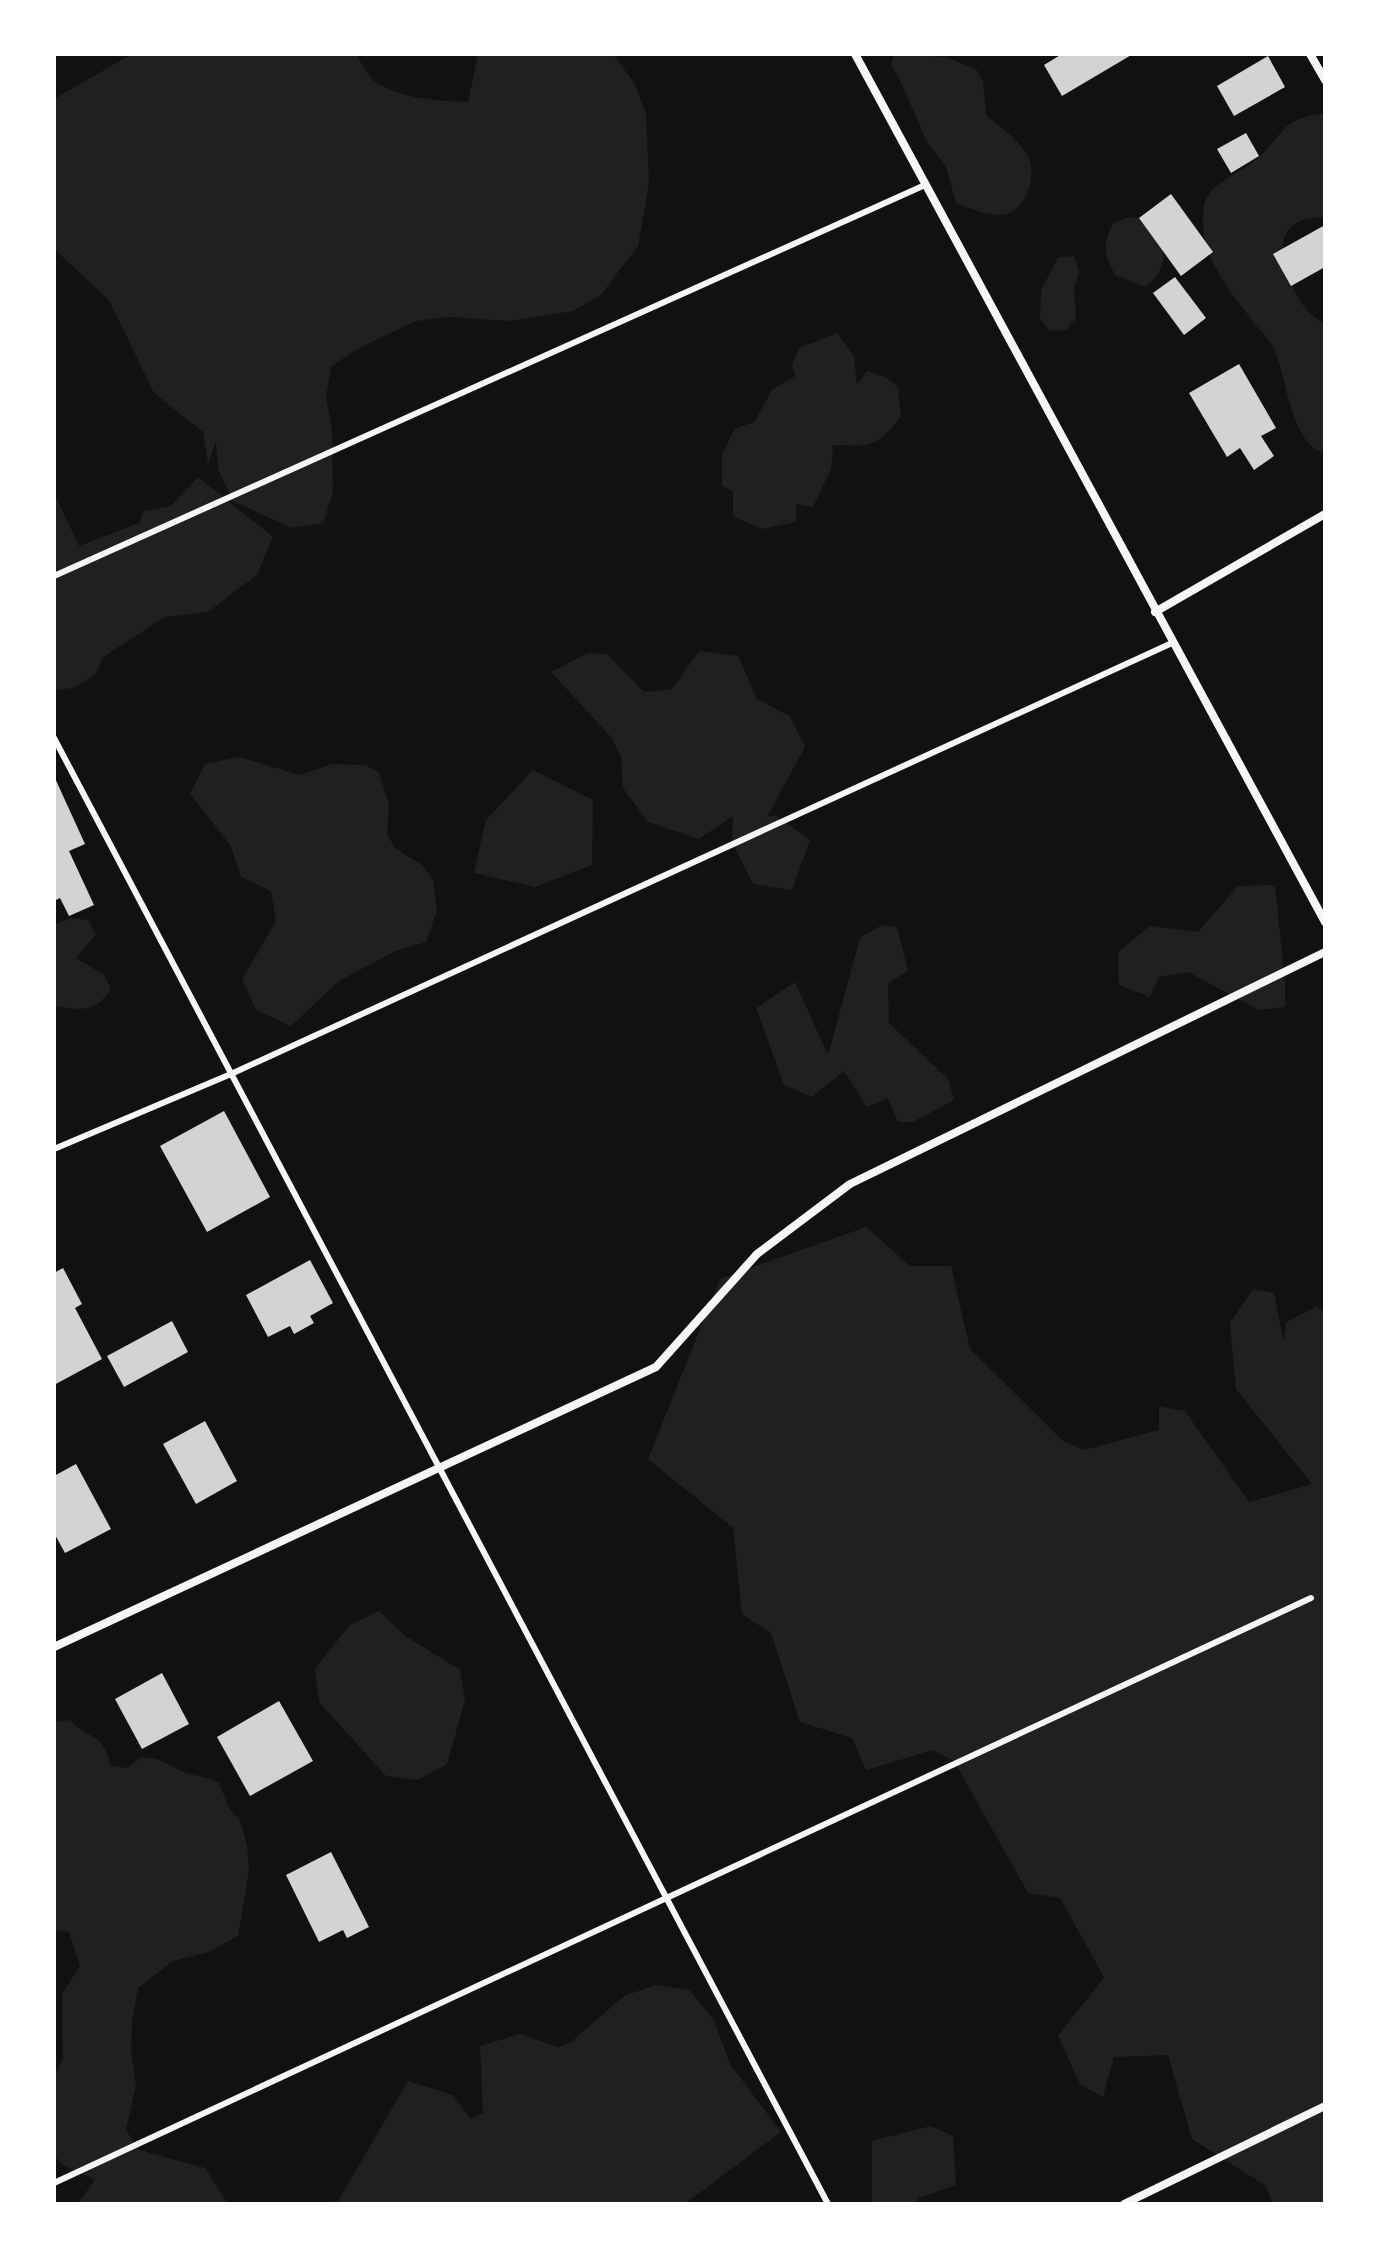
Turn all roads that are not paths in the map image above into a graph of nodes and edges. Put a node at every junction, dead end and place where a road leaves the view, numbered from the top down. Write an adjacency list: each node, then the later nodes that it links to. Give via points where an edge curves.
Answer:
1 (855, 54): 4 (street)
2 (1310, 54): 3 (street)
3 (1325, 80)
4 (925, 185): 6 (lane); 7 (street)
5 (1325, 514): 7 (street)
6 (54, 576)
7 (1155, 612): 8 (street)
8 (1172, 643): 10 (street); 12 (lane)
9 (54, 738): 12 (lane)
10 (1325, 922)
11 (1325, 952): 14 (street, via 850,1184 757,1254 656,1367)
12 (231, 1074): 13 (lane); 14 (lane)
13 (54, 1149)
14 (439, 1468): 16 (street); 17 (lane)
15 (1311, 1598): 17 (lane)
16 (54, 1647)
17 (666, 1898): 19 (lane); 20 (lane)
18 (1325, 2106): 21 (street)
19 (54, 2183)
20 (828, 2204)
21 (1124, 2204)

